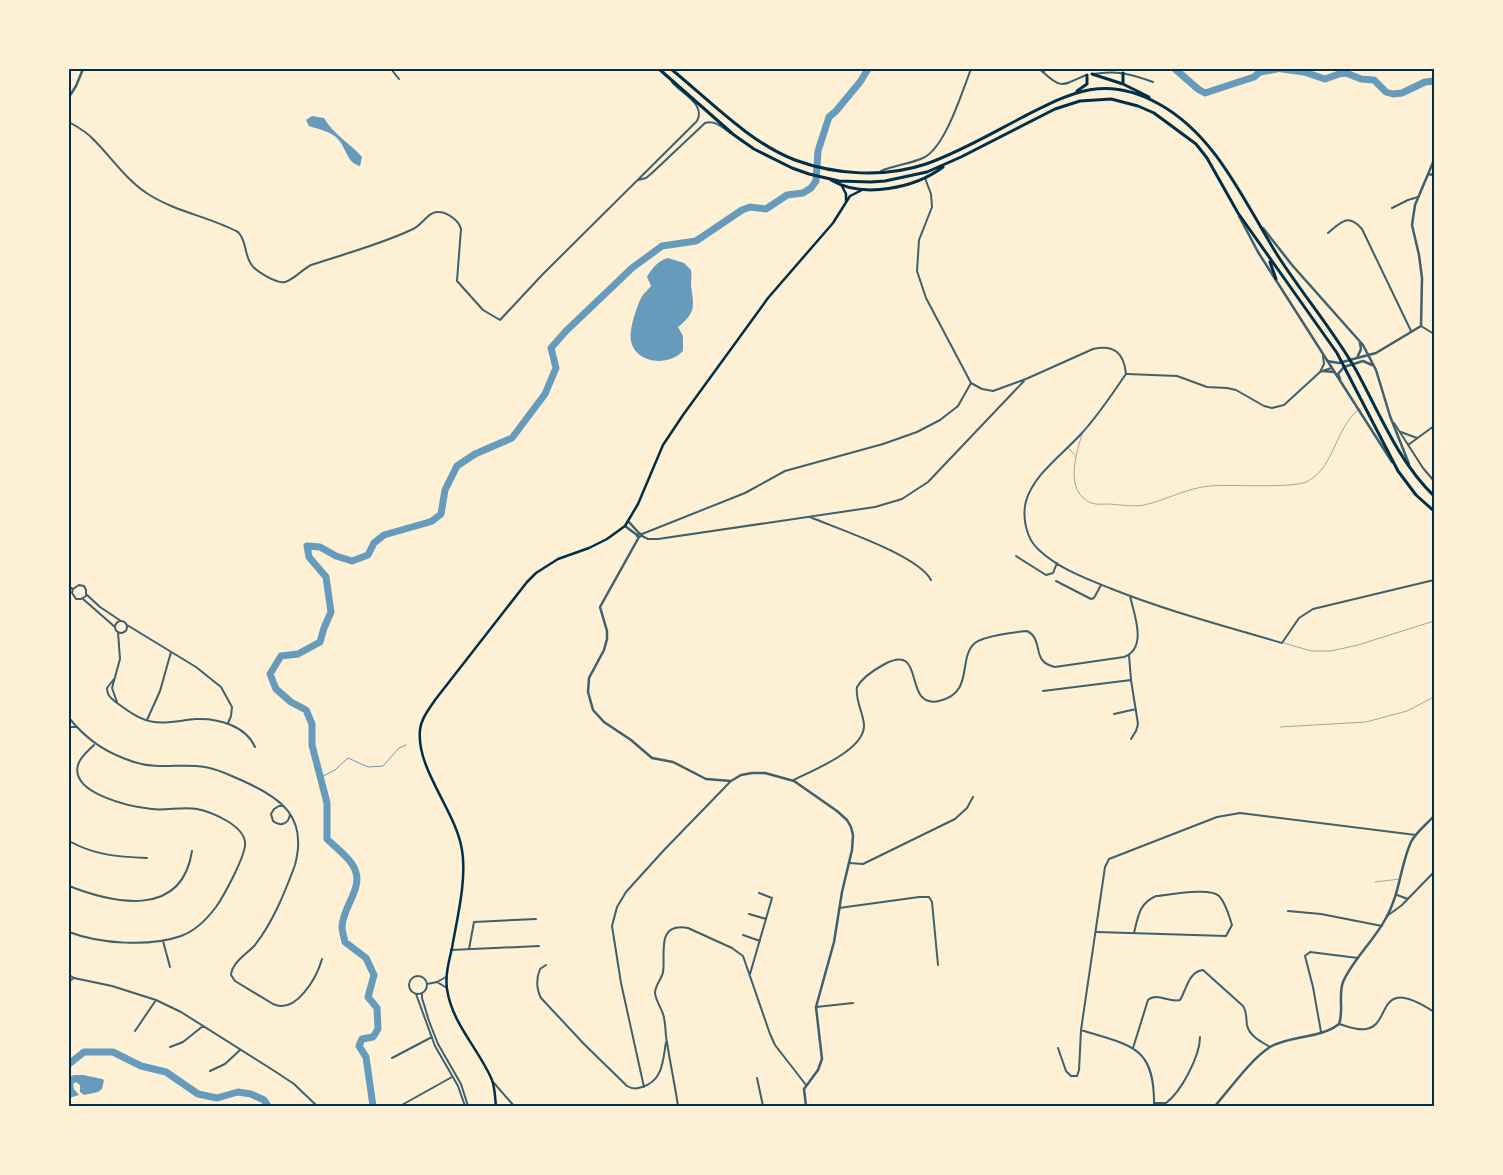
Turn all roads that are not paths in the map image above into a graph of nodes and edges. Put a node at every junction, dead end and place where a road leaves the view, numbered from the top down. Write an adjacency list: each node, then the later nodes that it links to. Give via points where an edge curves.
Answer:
1 (83, 69): 15 (street)
2 (391, 69): 11 (street)
3 (659, 69): 8 (highway)
4 (671, 69): 22 (highway, via 761,142 783,155 842,172)
5 (971, 69): 22 (street, via 941,141 932,152)
6 (1043, 70): 10 (street, via 1054,82 1062,85)
7 (1123, 72): 9 (street); 12 (street); 13 (highway)
8 (664, 73): 18 (highway); 21 (street, via 697,105 700,116)
9 (1092, 74): 10 (street); 13 (highway)
10 (1087, 75): 14 (highway, via 1088,84)
11 (399, 79)
12 (1153, 82)
13 (1123, 84): 16 (highway)
14 (1075, 92): 16 (highway, via 1115,89); 22 (highway, via 939,159)
15 (69, 97)
16 (1158, 103): 35 (highway, via 1207,144)
17 (69, 122): 28 (street, via 82,129 122,172 148,194 238,232 243,238 250,264 277,282 286,282 311,265 413,229 433,213 448,214 459,222 461,229 457,281 484,310 500,320)
18 (754, 149): 23 (street, via 716,123 707,122); 27 (highway, via 808,174)
19 (1434, 160): 24 (street)
20 (947, 164): 26 (highway); 27 (highway, via 885,181); 34 (highway, via 1068,104 1080,100 1111,99 1154,113 1196,144)
21 (648, 169): 23 (street); 28 (street)
22 (876, 173)
23 (652, 174): 28 (street)
24 (1428, 174): 25 (street); 31 (street)
25 (1434, 175)
26 (925, 178): 30 (highway, via 905,185); 56 (street, via 932,207 919,240 917,271 926,298)
27 (828, 179): 29 (highway)
28 (636, 181)
29 (842, 186): 30 (highway); 32 (main road)
30 (866, 189): 32 (main road)
31 (1418, 197): 33 (street); 39 (street, via 1412,225 1422,278)
32 (846, 202): 77 (main road, via 768,298 682,415 663,444)
33 (1392, 208)
34 (1238, 213): 37 (highway); 38 (street, via 1247,234)
35 (1259, 224): 42 (street); 72 (highway, via 1344,349 1399,453)
36 (1328, 232): 40 (street, via 1350,219 1362,228)
37 (1270, 259): 38 (highway); 71 (highway, via 1337,353)
38 (1276, 279): 45 (street)
39 (1420, 326): 40 (street); 41 (street)
40 (1411, 331): 43 (street)
41 (1434, 334)
42 (1360, 341): 44 (street); 46 (street, via 1361,349)
43 (1376, 353): 44 (street); 49 (street)
44 (1368, 354): 46 (street); 49 (street)
45 (1324, 356): 47 (street); 52 (street)
46 (1356, 358): 48 (street)
47 (1326, 360): 48 (street); 50 (street)
48 (1340, 363): 50 (street)
49 (1373, 363): 51 (street)
50 (1331, 368): 52 (street); 53 (street)
51 (1376, 370): 57 (street, via 1367,362 1356,362 1340,370); 59 (street)
52 (1322, 371): 53 (street); 54 (street, via 1279,408 1264,406 1236,390 1207,387 1177,376)
53 (1334, 372): 57 (street)
54 (1126, 374): 55 (street, via 1120,354 1103,347); 62 (street)
55 (1026, 380): 56 (street, via 994,391 982,389); 76 (street, via 932,478 914,492 890,504)
56 (972, 382): 65 (street, via 958,406 940,420 909,436)
57 (1340, 382): 58 (street)
58 (1358, 410): 69 (lane, via 1345,423 1322,469 1303,484 1193,488 1143,505 1092,503 1078,490 1074,469); 71 (street)
59 (1390, 416): 61 (street); 72 (street)
60 (1434, 426): 63 (street)
61 (1399, 431): 63 (street); 64 (street)
62 (1082, 433): 66 (street); 69 (lane)
63 (1417, 438): 64 (street)
64 (1408, 445): 73 (street)
65 (869, 448): 67 (street); 68 (street)
66 (1068, 448): 69 (lane); 81 (street, via 1031,490 1024,516 1030,539 1038,550)
67 (870, 454)
68 (841, 456): 70 (street); 79 (street, via 785,471 745,493)
69 (1076, 456)
70 (842, 462)
71 (1398, 471): 75 (highway, via 1416,495)
72 (1416, 476): 74 (highway)
73 (1434, 481)
74 (1434, 496)
75 (1434, 511)
76 (810, 517): 79 (street, via 658,539); 82 (street, via 911,561 925,570)
77 (628, 521): 78 (main road); 79 (street)
78 (625, 526): 79 (street); 150 (main road, via 589,548 546,565 526,582 453,675 420,728 422,750 456,827 463,853 461,894)
79 (640, 535): 117 (street, via 600,607 607,636 604,650 589,678 589,702 604,722 652,758 673,762 706,779)
80 (1016, 556): 81 (street, via 1046,575 1053,573)
81 (1058, 563): 85 (street)
82 (931, 580)
83 (1434, 580): 96 (street, via 1313,609 1299,618)
84 (1056, 581): 85 (street, via 1091,599)
85 (1101, 585): 89 (street)
86 (69, 587): 87 (street)
87 (73, 588): 88 (street, via 81,585); 90 (street, via 74,597)
88 (86, 594): 90 (street); 91 (street)
89 (1130, 596): 96 (street); 100 (street, via 1138,641)
90 (83, 599): 94 (street)
91 (121, 621): 93 (street); 94 (street)
92 (1434, 621): 96 (lane, via 1331,652 1310,651)
93 (127, 625): 95 (street, via 127,630); 98 (street)
94 (115, 627): 95 (street)
95 (118, 632): 101 (street, via 120,659)
96 (1282, 643)
97 (69, 646): 99 (street)
98 (171, 652): 109 (street, via 160,691); 110 (street, via 221,687 232,707)
99 (69, 653)
100 (1129, 655): 102 (street); 118 (street, via 1055,667 1040,657 1036,639 1027,632 983,639 976,642 968,653 964,676 954,694 931,702 919,696 908,663 897,659 889,661 871,671 857,687 856,700 864,724 863,734 856,744)
101 (114, 679): 105 (street, via 112,688); 105 (street, via 107,690)
102 (1131, 680): 103 (street); 106 (street)
103 (1043, 690)
104 (1434, 698): 113 (lane, via 1407,711 1366,722)
105 (117, 702): 109 (street, via 128,712)
106 (1136, 708): 107 (street); 114 (street, via 1138,728)
107 (1114, 714)
108 (69, 718): 112 (street)
109 (147, 720): 110 (street, via 210,720)
110 (228, 724): 116 (street, via 245,733)
111 (69, 727): 112 (street)
112 (76, 727): 115 (street)
113 (1280, 727)
114 (1131, 739)
115 (95, 744): 120 (street, via 120,757 149,766 194,766 220,771 270,795); 146 (street, via 78,764 78,779 88,788 136,807 197,809 232,824 243,834 243,854 216,907 194,929)
116 (255, 747)
117 (732, 780): 118 (street, via 752,772); 189 (street, via 640,876 616,907 613,917 621,983)
118 (794, 780): 127 (street, via 847,820 853,836)
119 (973, 797): 127 (street, via 956,819 863,864)
120 (286, 807): 121 (street); 121 (street, via 274,809 273,821 285,823)
121 (290, 812): 152 (street, via 299,833 296,865 265,930 239,960 231,975 235,981 278,1007 293,1002 313,982)
122 (1434, 816): 123 (street)
123 (1416, 835): 129 (street, via 1408,850); 143 (street, via 1240,813 1217,817 1109,860 1105,867)
124 (69, 840): 126 (street, via 106,856)
125 (192, 851): 131 (street, via 181,882 159,898 130,901 106,898)
126 (147, 858)
127 (849, 863): 135 (street)
128 (1433, 873): 134 (street)
129 (1401, 878): 130 (lane); 133 (street)
130 (1375, 882)
131 (69, 886)
132 (759, 894): 139 (street, via 772,898)
133 (1397, 895): 134 (street); 138 (street)
134 (1408, 899): 138 (street)
135 (839, 908): 154 (street, via 931,898); 168 (street, via 834,942)
136 (1288, 911): 141 (street)
137 (749, 914): 139 (street)
138 (1387, 916): 141 (street)
139 (766, 919): 147 (street)
140 (536, 920): 149 (street, via 474,922)
141 (1382, 926): 151 (street)
142 (69, 932): 146 (street, via 124,942)
143 (1097, 932): 144 (street); 172 (street)
144 (1134, 933): 144 (street, via 1226,936 1232,925 1220,896 1205,892 1149,899 1139,912)
145 (743, 935): 147 (street)
146 (163, 941): 155 (street)
147 (760, 941): 157 (street)
148 (539, 946): 149 (street)
149 (469, 949): 150 (street)
150 (451, 950): 158 (main road)
151 (1359, 958): 170 (street, via 1341,988); 174 (street, via 1307,954 1305,960 1314,987)
152 (322, 959)
153 (546, 965): 189 (street, via 540,969 537,981 541,998 627,1086)
154 (938, 965)
155 (170, 967)
156 (69, 974): 159 (street)
157 (750, 974): 177 (street, via 743,956 732,948 688,928 680,926 673,929 663,945 663,970 655,989); 188 (street, via 773,1040)
158 (447, 977): 161 (street); 163 (main road)
159 (74, 978): 160 (street); 166 (street)
160 (69, 981)
161 (437, 982): 162 (street); 163 (street)
162 (427, 984): 164 (street); 165 (street, via 422,977 411,978 408,986)
163 (447, 988): 187 (main road, via 456,1017)
164 (422, 993): 165 (street); 175 (street)
165 (416, 994): 175 (street)
166 (156, 1000): 171 (street); 173 (street)
167 (853, 1003): 168 (street)
168 (816, 1007): 188 (street, via 822,1059 818,1070)
169 (1434, 1012): 170 (street, via 1419,1002 1399,998 1389,1001 1372,1027 1358,1029)
170 (1339, 1024): 174 (street)
171 (204, 1025): 179 (street); 182 (street)
172 (1081, 1030): 180 (street, via 1077,1076 1066,1071); 181 (street)
173 (135, 1031)
174 (1321, 1032): 178 (street)
175 (433, 1037): 183 (street); 185 (street)
176 (1200, 1037): 190 (street, via 1191,1067 1178,1089 1166,1103)
177 (666, 1039): 189 (street, via 660,1073); 196 (street)
178 (1270, 1047): 181 (street, via 1250,1032 1243,1006 1203,970 1190,978 1180,1000 1156,996 1148,1000); 199 (street)
179 (170, 1048)
180 (1058, 1048)
181 (1133, 1048): 190 (street, via 1141,1053 1150,1068)
182 (241, 1050): 184 (street, via 225,1064); 191 (street, via 294,1084)
183 (392, 1058)
184 (210, 1071)
185 (454, 1076): 192 (street); 193 (street)
186 (757, 1078): 197 (street)
187 (492, 1081): 194 (main road); 195 (street)
188 (806, 1084): 198 (street, via 803,1094)
189 (644, 1087)
190 (1154, 1105)
191 (317, 1106)
192 (400, 1106)
193 (467, 1106)
194 (496, 1106)
195 (514, 1106)
196 (678, 1106)
197 (763, 1106)
198 (806, 1106)
199 (1215, 1106)

